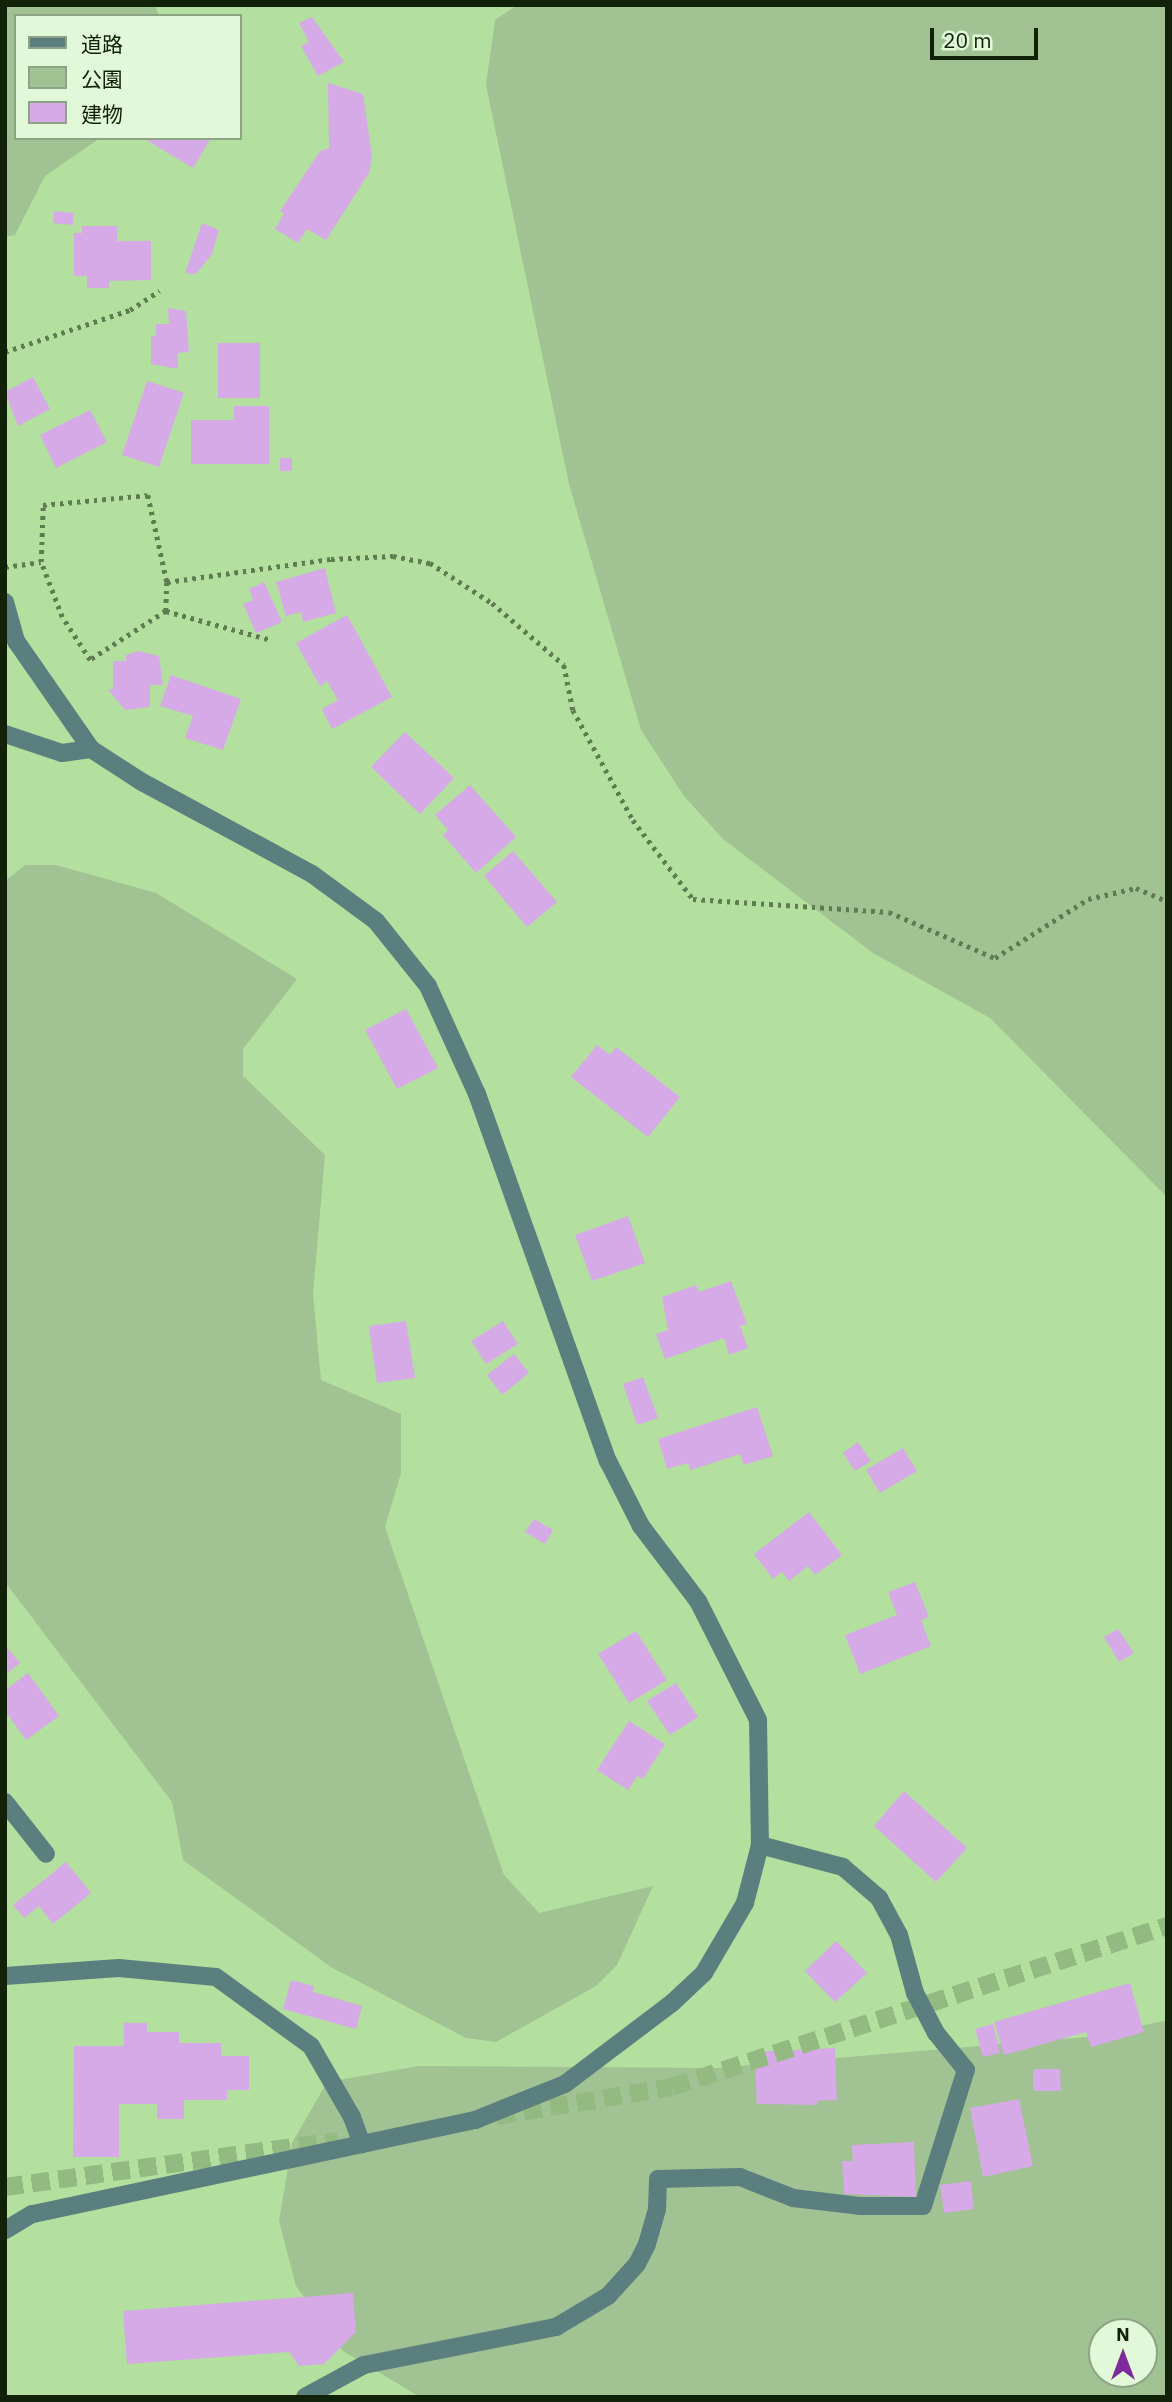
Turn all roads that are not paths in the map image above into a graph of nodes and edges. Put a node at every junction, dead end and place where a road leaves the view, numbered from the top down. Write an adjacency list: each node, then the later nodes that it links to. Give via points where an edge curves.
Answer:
1 (5, 602): 3 (street, via 16,642)
2 (5, 734): 3 (street, via 62,753)
3 (91, 748): 5 (street, via 142,782 312,874 376,921 428,986 477,1094 608,1461 641,1526 698,1601 758,1720)
4 (5, 1802): 6 (street)
5 (760, 1845): 8 (street, via 745,1903 721,1948 704,1973 673,2003 565,2084 475,2120); 10 (street, via 843,1867 879,1898 899,1935 915,1993 936,2033 966,2070 923,2206 793,2199 740,2177 658,2179 657,2209 647,2244 637,2264 608,2297 555,2327 364,2365)
6 (46, 1854)
7 (5, 1976): 8 (street, via 119,1968 216,1977 311,2046 352,2117)
8 (362, 2144): 9 (street, via 33,2214)
9 (5, 2230)
10 (305, 2397)

